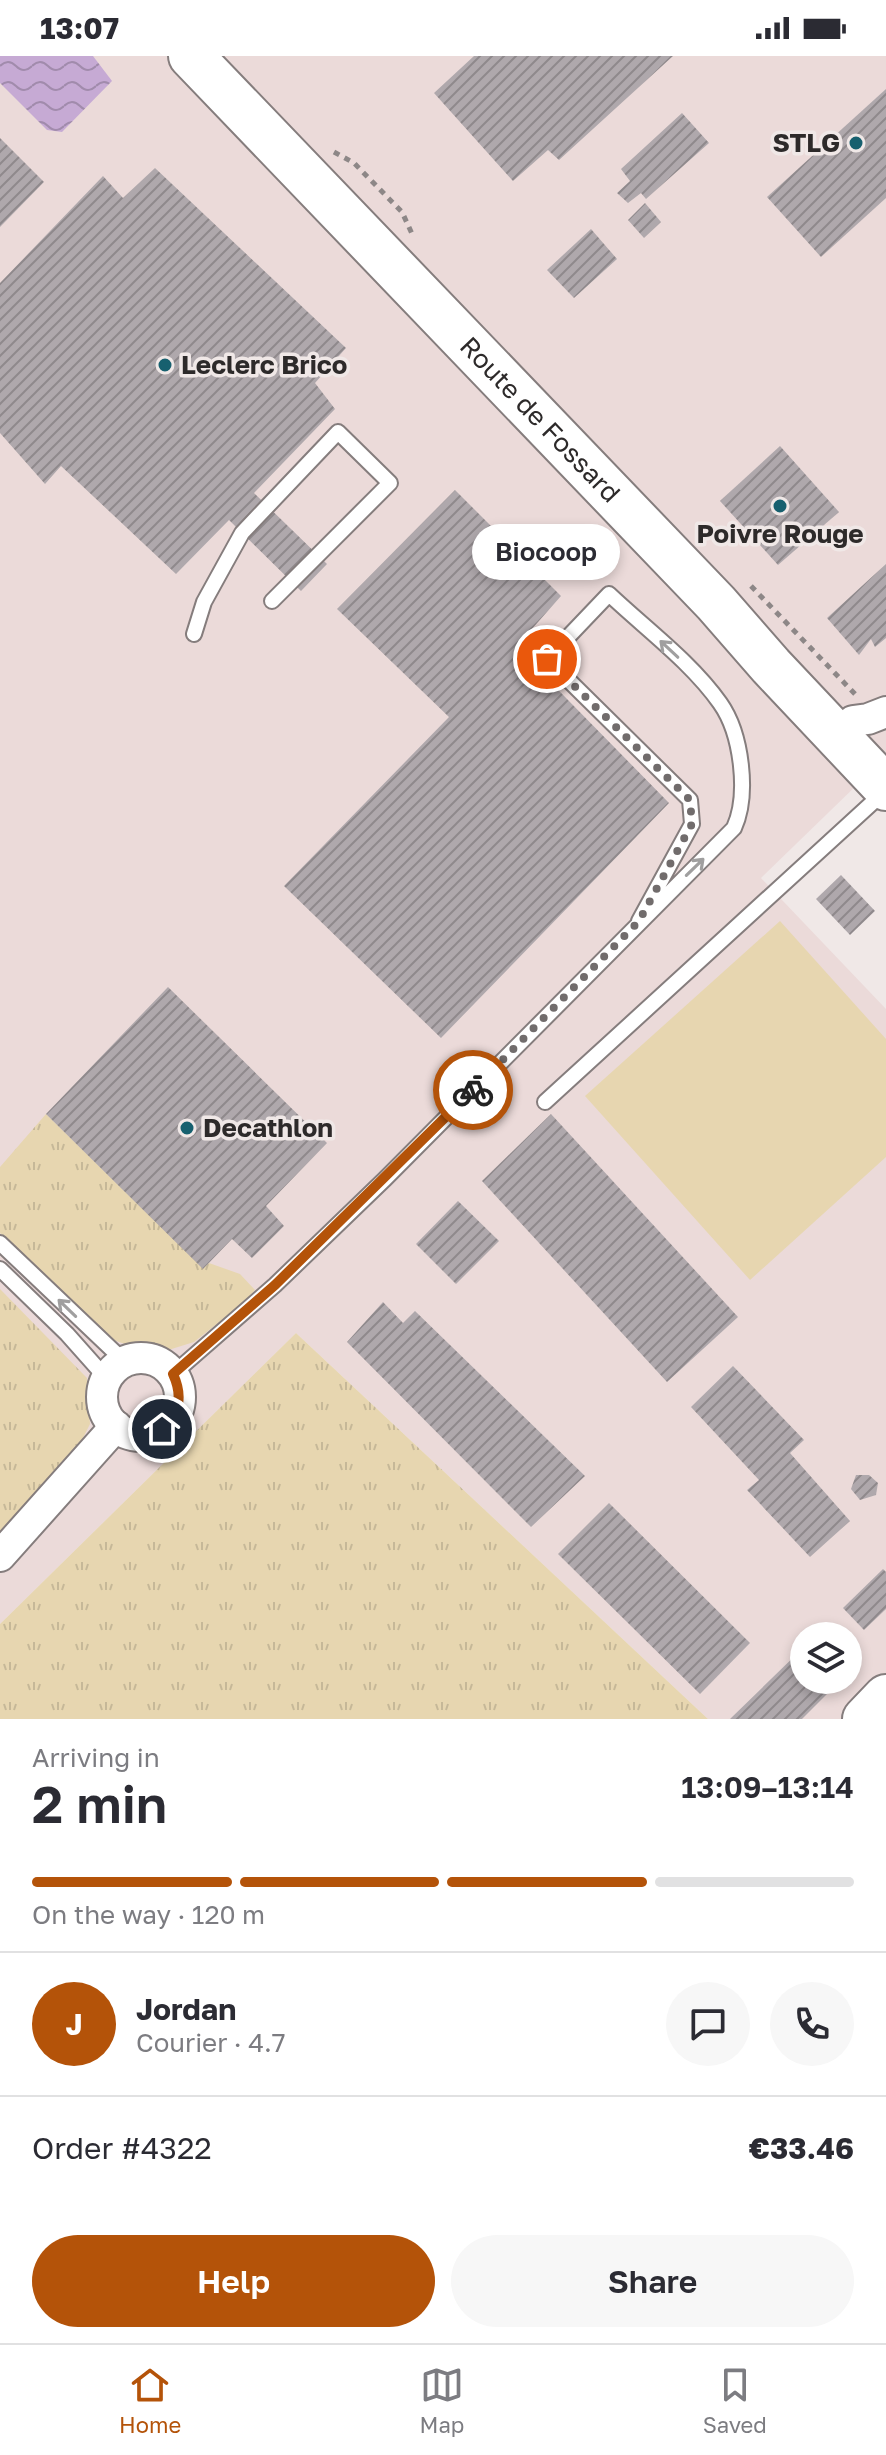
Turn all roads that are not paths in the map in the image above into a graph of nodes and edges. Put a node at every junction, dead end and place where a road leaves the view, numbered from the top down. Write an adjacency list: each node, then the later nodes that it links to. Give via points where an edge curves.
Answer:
1 (191, 56): 7 (main road, Route de Fossard, via 716,603)
2 (213, 56): 5 (main road, Route de Fossard)
3 (272, 601): 4 (lane, via 390,483 338,432 242,533 204,602)
4 (194, 634)
5 (869, 716): 6 (main road, Route de Fossard)
6 (886, 756)
7 (886, 789): 9 (lane)
8 (639, 921): 8 (lane, one-way to 8, via 734,828 744,782 722,705 609,594 547,659 690,800 692,824); 13 (lane, via 385,1179)
9 (545, 1102)
10 (0, 1243): 12 (lane, one-way to 10)
11 (0, 1269): 12 (lane, via 67,1334)
12 (116, 1370): 13 (street, via 135,1358 156,1360); 14 (street, via 103,1391 103,1404)
13 (173, 1374): 14 (street, via 180,1397 172,1421 151,1434)
14 (116, 1426): 15 (street)
15 (0, 1556)
16 (886, 1697): 17 (main road)
17 (865, 1719)

